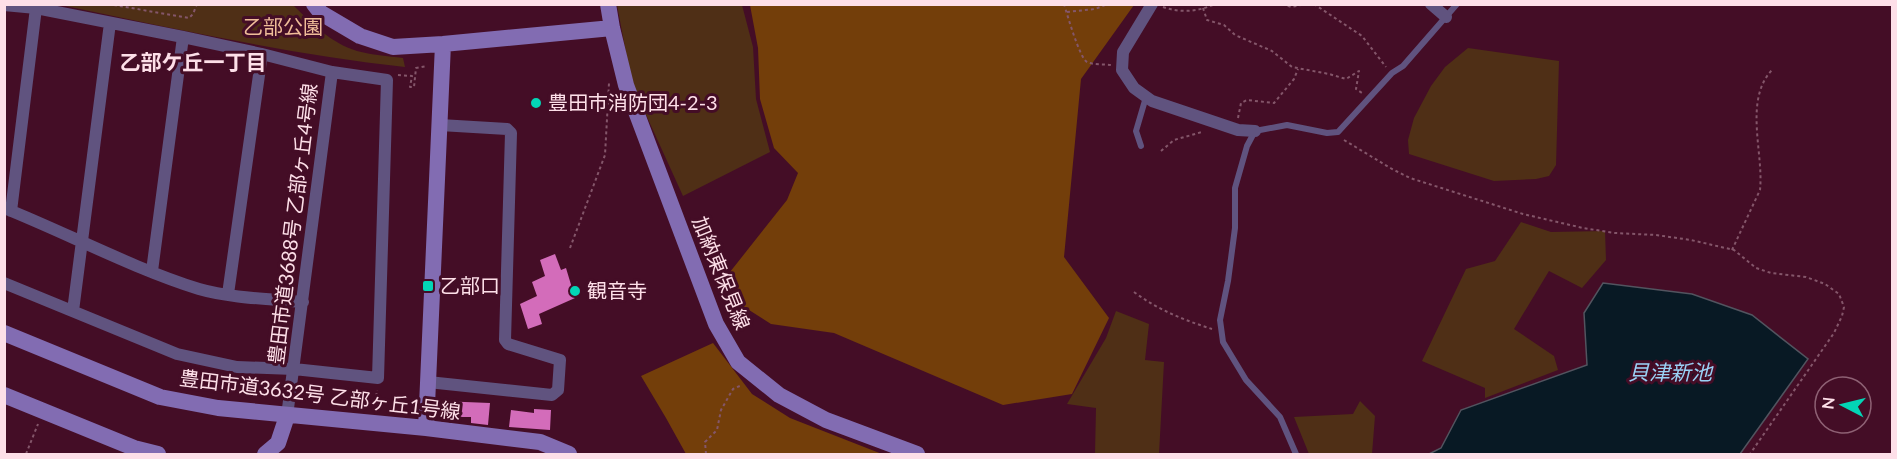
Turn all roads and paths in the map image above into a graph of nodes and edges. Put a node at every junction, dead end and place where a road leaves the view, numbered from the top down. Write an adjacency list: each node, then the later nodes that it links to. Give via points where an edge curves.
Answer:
1 (4, 4): 16 (street)
2 (108, 4): 3 (path, via 189,18)
3 (197, 4)
4 (314, 4): 23 (street, via 321,13 360,36 393,47)
5 (608, 4): 21 (street, 加納東保見線)
6 (1064, 4): 18 (path)
7 (1108, 4): 18 (path)
8 (1152, 4): 26 (street, via 1123,52)
9 (1157, 4): 17 (path, via 1182,12)
10 (1215, 4): 17 (path)
11 (1281, 4): 12 (path)
12 (1306, 4)
13 (1314, 4): 30 (path, via 1362,36)
14 (1431, 4): 19 (street)
15 (1457, 4): 19 (lane)
16 (36, 8): 20 (street); 42 (street)
17 (1203, 8): 27 (path, via 1207,20 1224,25)
18 (1067, 12): 26 (path, via 1084,60)
19 (1446, 17): 30 (lane)
20 (110, 23): 22 (street); 43 (street)
21 (612, 28): 23 (street); 68 (street, 加納東保見線, via 626,86 716,324 738,362 778,395 826,420)
22 (183, 37): 24 (street); 46 (street)
23 (443, 44): 35 (street)
24 (262, 54): 29 (street); 49 (street)
25 (432, 64): 31 (path, via 416,68 414,87 410,87 412,76)
26 (1122, 64): 33 (street, via 1134,88)
27 (1298, 69): 34 (path, via 1346,79 1359,71 1356,89); 37 (path, via 1274,103 1247,100 1241,104)
28 (1773, 69): 45 (path, via 1763,82 1758,105 1760,190)
29 (332, 72): 50 (street, 豊田市道3688号 乙部ヶ丘4号線); 55 (street, via 387,80)
30 (1392, 74): 34 (lane)
31 (398, 75)
32 (611, 81): 44 (path, via 605,155)
33 (1146, 97): 36 (street); 40 (lane, via 1136,131)
34 (1370, 98): 39 (lane)
35 (440, 124): 56 (street); 56 (street, via 507,129 511,133 505,340 560,360 558,390 552,395)
36 (1223, 125): 37 (street); 41 (path, via 1174,141)
37 (1238, 130): 38 (street)
38 (1255, 131): 39 (lane, via 1287,125); 52 (lane, via 1246,146 1235,188 1235,228)
39 (1335, 133): 45 (path, via 1410,178 1523,214 1583,228 1668,236)
40 (1141, 146)
41 (1161, 151)
42 (8, 210): 43 (street)
43 (83, 242): 46 (street); 51 (street)
44 (570, 248)
45 (1732, 250): 70 (path, via 1756,268 1825,284 1839,294 1844,307 1834,333)
46 (152, 271): 49 (street, via 200,289)
47 (4, 282): 51 (street)
48 (1134, 292): 52 (path, via 1167,312)
49 (228, 294): 50 (street)
50 (303, 302): 54 (street, 豊田市道3688号 乙部ヶ丘4号線)
51 (73, 311): 54 (street, via 177,354 237,367)
52 (1221, 330): 69 (lane, via 1223,342 1246,381 1281,417)
53 (4, 333): 60 (street, 豊田市道3632号 乙部ヶ丘1号線, via 160,398)
54 (294, 369): 55 (street); 60 (street, 豊田市道3688号 乙部ヶ丘4号線)
55 (378, 378): 59 (path)
56 (428, 382): 62 (street)
57 (748, 382): 67 (path, via 733,389 721,410 717,430 705,442)
58 (4, 395): 64 (street)
59 (375, 415)
60 (287, 416): 62 (street, 豊田市道3632号 乙部ヶ丘1号線); 65 (street, via 278,443)
61 (40, 419): 63 (path)
62 (426, 428): 66 (street, 豊田市道3632号 乙部ヶ丘1号線, via 540,442)
63 (26, 454)
64 (158, 454)
65 (265, 454)
66 (569, 454)
67 (706, 454)
68 (917, 454)
69 (1296, 454)
70 (1750, 454)

